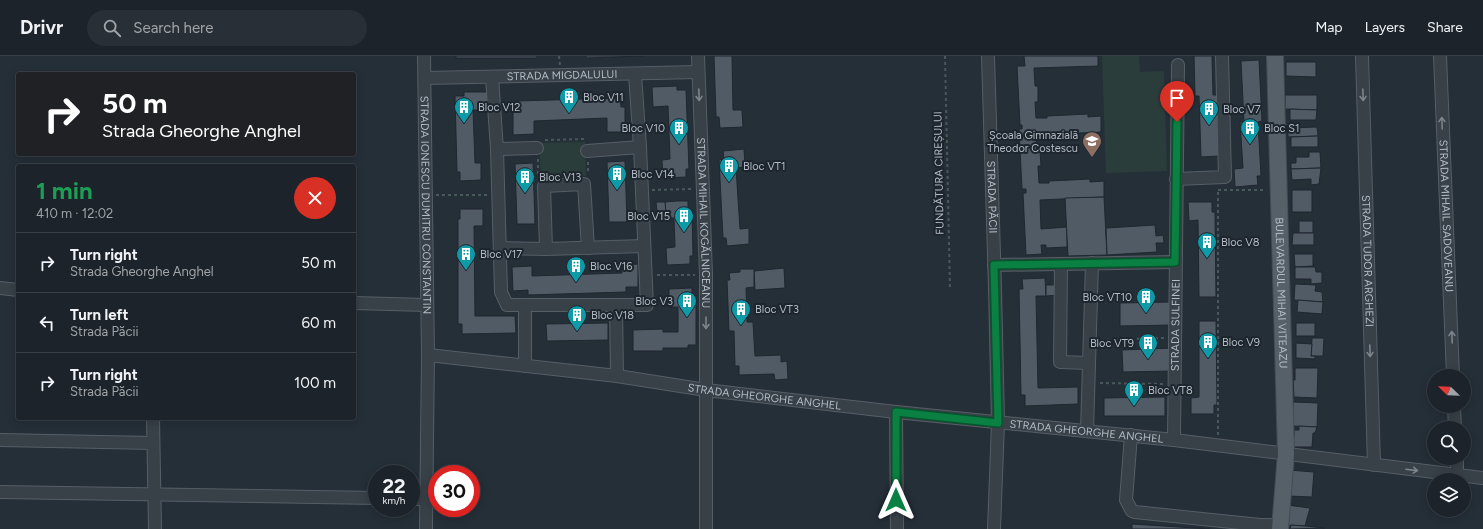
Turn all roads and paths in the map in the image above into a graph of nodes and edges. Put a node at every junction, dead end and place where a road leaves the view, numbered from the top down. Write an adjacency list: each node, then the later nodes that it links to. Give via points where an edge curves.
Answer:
1 (424, 56): 13 (street, STRADA IONESCU DUMITRU CONSTANTIN)
2 (698, 56): 10 (street, STRADA MIHAIL KOGĂLNICEANU)
3 (945, 56): 39 (path, FUNDĂTURA CIREȘULUI)
4 (988, 56): 35 (street, STRADA PĂCII)
5 (1222, 56): 18 (street, via 1225,177)
6 (1274, 56): 24 (main road, BULEVARDUL MIHAI VITEAZU)
7 (1362, 56): 65 (street, STRADA TUDOR ARGHEZI, one-way to 65)
8 (1440, 56): 50 (street, STRADA MIHAIL SADOVEANU, one-way to 8)
9 (1178, 65): 19 (street, STRADA SULFINEI)
10 (698, 72): 11 (street, STRADA MIGDALULUI); 22 (street, STRADA MIHAIL KOGĂLNICEANU, one-way to 22)
11 (635, 74): 12 (street, STRADA MIGDALULUI); 14 (street)
12 (492, 77): 13 (street, STRADA MIGDALULUI); 16 (street)
13 (425, 78): 27 (street, STRADA IONESCU DUMITRU CONSTANTIN)
14 (640, 147): 17 (street); 25 (street)
15 (537, 148): 16 (street); 17 (path, via 537,140 587,139); 21 (path, via 538,179)
16 (497, 149): 26 (street)
17 (588, 151): 20 (path, via 589,178)
18 (1217, 177): 19 (street); 23 (path)
19 (1176, 178): 32 (street, STRADA SULFINEI)
20 (584, 184): 21 (street); 30 (street)
21 (544, 186): 31 (street)
22 (703, 188): 25 (path); 36 (street, STRADA MIHAIL KOGĂLNICEANU)
23 (1218, 190): 24 (path); 63 (path)
24 (1278, 190): 64 (main road, BULEVARDUL MIHAI VITEAZU)
25 (642, 191): 28 (street)
26 (499, 194): 27 (path); 29 (street)
27 (425, 196): 42 (street, STRADA IONESCU DUMITRU CONSTANTIN)
28 (644, 246): 30 (street); 37 (street)
29 (500, 248): 31 (street); 43 (street, via 501,292 507,306)
30 (588, 248): 31 (street)
31 (546, 249)
32 (1175, 262): 33 (street); 45 (street, STRADA SULFINEI)
33 (1092, 263): 34 (street); 46 (street)
34 (1061, 264): 35 (street); 48 (street, via 1060,362)
35 (994, 265): 57 (street, STRADA PĂCII)
36 (706, 274): 37 (path); 54 (street, STRADA MIHAIL KOGĂLNICEANU, one-way to 54)
37 (645, 275): 44 (street, via 647,305)
38 (0, 288): 40 (street)
39 (950, 289)
40 (16, 290)
41 (356, 303): 42 (street)
42 (426, 305): 47 (street, STRADA IONESCU DUMITRU CONSTANTIN)
43 (525, 305): 44 (street); 49 (street)
44 (616, 305): 51 (street)
45 (1175, 337): 46 (path); 53 (street, STRADA SULFINEI)
46 (1090, 340): 48 (street)
47 (428, 355): 49 (street, STRADA GHEORGHE ANGHEL); 73 (street, STRADA IONESCU DUMITRU CONSTANTIN)
48 (1089, 363): 52 (street)
49 (525, 366): 51 (street, STRADA GHEORGHE ANGHEL)
50 (1453, 369)
51 (617, 376): 54 (street, STRADA GHEORGHE ANGHEL)
52 (1088, 383): 53 (path); 58 (street)
53 (1174, 384): 61 (street, STRADA SULFINEI)
54 (706, 390): 55 (street, STRADA GHEORGHE ANGHEL); 77 (street, STRADA MIHAIL KOGĂLNICEANU)
55 (896, 412): 57 (street, STRADA GHEORGHE ANGHEL); 78 (street)
56 (153, 420): 62 (street)
57 (998, 423): 58 (street, STRADA GHEORGHE ANGHEL); 79 (street, STRADA PĂCII)
58 (1087, 431): 59 (street, STRADA GHEORGHE ANGHEL)
59 (1131, 435): 61 (street, STRADA GHEORGHE ANGHEL); 74 (street, via 1126,500 1132,511)
60 (0, 440): 62 (street)
61 (1174, 440): 63 (street, STRADA GHEORGHE ANGHEL)
62 (153, 443): 70 (street)
63 (1218, 446): 64 (street, STRADA GHEORGHE ANGHEL)
64 (1286, 454): 65 (street, STRADA GHEORGHE ANGHEL); 74 (main road, BULEVARDUL MIHAI VITEAZU)
65 (1374, 465): 66 (street, STRADA GHEORGHE ANGHEL, one-way to 66)
66 (1434, 473)
67 (1471, 477): 68 (street, STRADA GHEORGHE ANGHEL)
68 (1483, 478)
69 (0, 492): 70 (street)
70 (154, 495): 71 (street); 75 (street)
71 (368, 498)
72 (420, 499): 73 (street)
73 (426, 499): 76 (street, STRADA IONESCU DUMITRU CONSTANTIN)
74 (1280, 527)
75 (155, 529)
76 (426, 529)
77 (706, 529)
78 (897, 529)
79 (994, 529)

